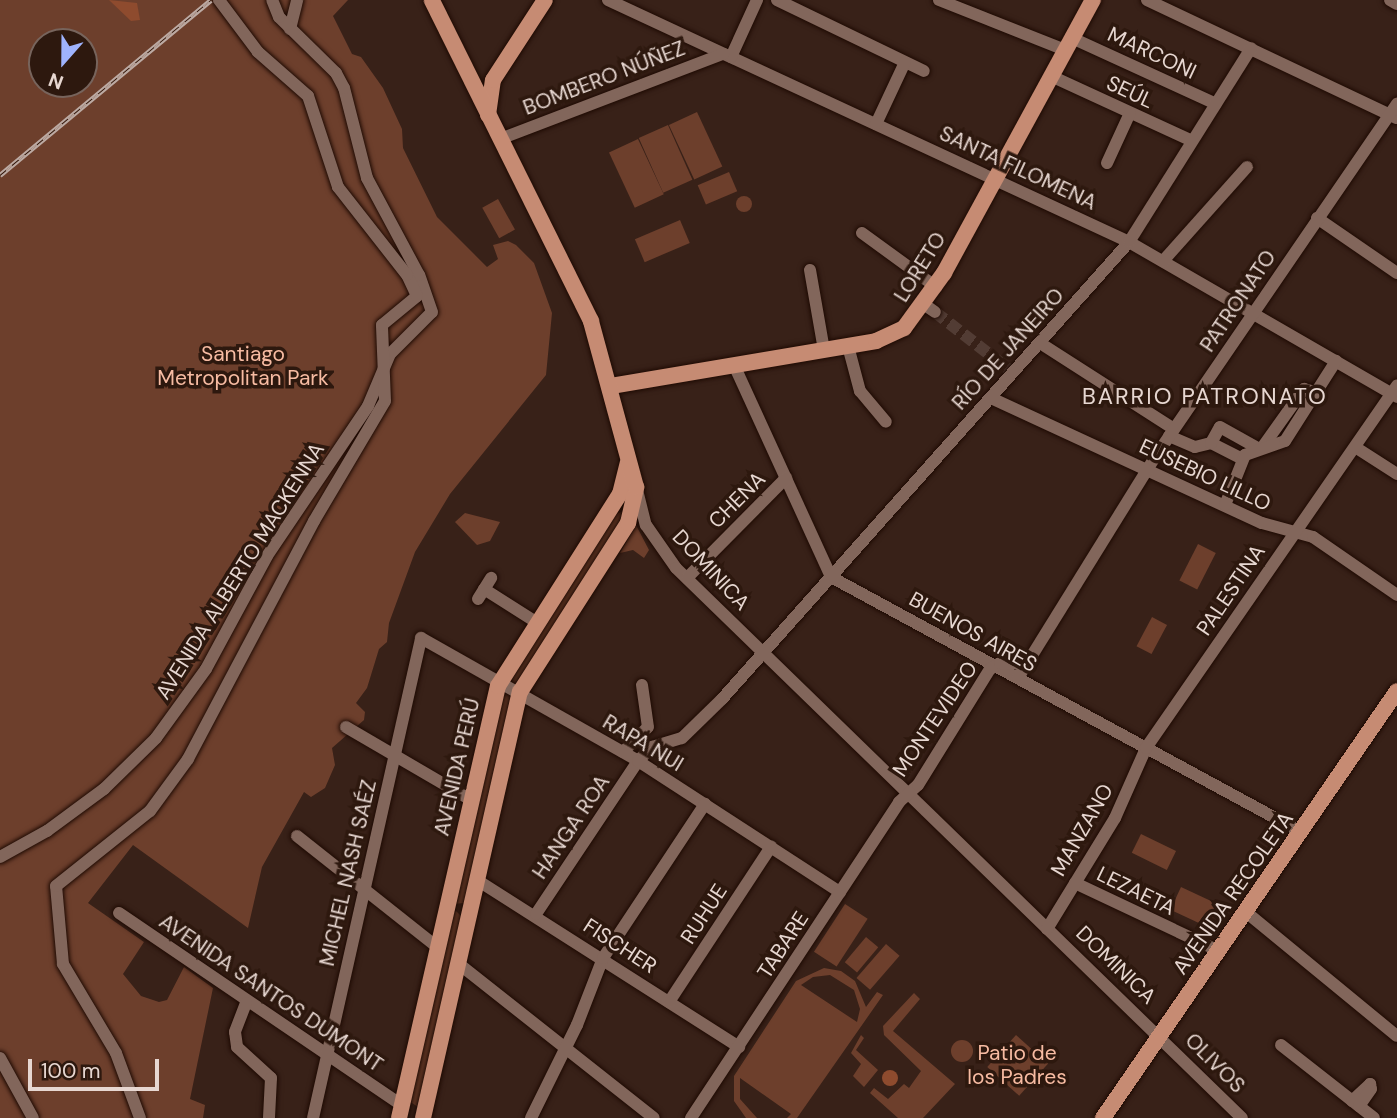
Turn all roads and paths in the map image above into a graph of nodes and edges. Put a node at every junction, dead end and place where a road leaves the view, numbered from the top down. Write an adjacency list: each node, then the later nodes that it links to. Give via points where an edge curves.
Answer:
1 (219, 0): 46 (street, via 258,52 309,96 338,187 407,275 417,296 382,325)
2 (272, 0): 14 (street)
3 (297, 0): 14 (street)
4 (432, 0): 21 (main road)
5 (545, 0): 22 (main road)
6 (608, 0): 17 (street, SANTA FILOMENA)
7 (757, 0): 17 (street)
8 (776, 0): 18 (street)
9 (939, 0): 15 (street, MARCONI)
10 (1093, 0): 15 (main road, LORETO)
11 (1147, 0): 16 (street)
12 (1390, 0): 13 (street)
13 (1397, 4)
14 (290, 29): 46 (street, AVENIDA ALBERTO MACKENNA, via 336,73 344,88 367,178 432,306 428,318 394,347)
15 (1069, 44): 20 (main road, LORETO); 23 (street, MARCONI)
16 (1251, 48): 23 (street, RÍO DE JANEIRO); 24 (street)
17 (727, 56): 27 (street, SANTA FILOMENA); 28 (street, BOMBERO NÚÑEZ)
18 (905, 62): 19 (street); 27 (street)
19 (924, 71)
20 (1051, 76): 25 (street, SEÚL); 32 (main road, LORETO)
21 (470, 79): 22 (main road, via 481,86); 26 (main road)
22 (493, 80): 26 (main road)
23 (1216, 104): 29 (street, RÍO DE JANEIRO)
24 (1394, 112): 33 (street, PATRONATO)
25 (1130, 113): 29 (street, SEÚL); 30 (street)
26 (489, 118): 28 (main road)
27 (876, 124): 32 (street, SANTA FILOMENA)
28 (500, 139): 47 (main road, via 585,308)
29 (1192, 141): 35 (street, RÍO DE JANEIRO)
30 (1107, 163)
31 (1247, 167): 36 (street)
32 (996, 178): 35 (street, SANTA FILOMENA); 39 (main road, LORETO)
33 (1317, 218): 38 (street); 40 (street, PATRONATO)
34 (862, 233): 39 (street)
35 (1129, 242): 36 (street, SANTA FILOMENA); 41 (street, RÍO DE JANEIRO)
36 (1163, 261): 40 (street, SANTA FILOMENA)
37 (810, 270): 43 (street)
38 (1397, 273)
39 (936, 287): 42 (main road, LORETO, via 930,308 890,337)
40 (1253, 313): 44 (street, SANTA FILOMENA); 51 (street, PATRONATO)
41 (1040, 342): 49 (street, RÍO DE JANEIRO); 51 (street)
42 (849, 346): 43 (main road, LORETO); 50 (street, via 860,391)
43 (824, 350): 45 (main road, LORETO)
44 (1336, 361): 48 (street, SANTA FILOMENA); 53 (street, via 1283,443)
45 (734, 365): 47 (main road, LORETO); 59 (street)
46 (383, 374): 91 (street, AVENIDA ALBERTO MACKENNA, via 368,406 267,556 208,667 156,738 104,789 47,831); 118 (street, via 385,401 314,521 188,759 150,811 56,886 63,964 116,1053)
47 (611, 386): 55 (main road)
48 (1395, 392): 54 (street, PALESTINA)
49 (991, 398): 57 (street, EUSEBIO LILLO); 64 (street, RÍO DE JANEIRO)
50 (886, 422)
51 (1172, 432): 52 (street, via 1195,447); 57 (street, PATRONATO)
52 (1211, 443): 53 (street, via 1220,427); 56 (street)
53 (1260, 446): 56 (street)
54 (1355, 447): 58 (street); 63 (street, PALESTINA)
55 (627, 457): 61 (main road, AVENIDA PERÚ); 62 (main road, AVENIDA PERÚ, via 623,489)
56 (1242, 459): 60 (street)
57 (1147, 469): 60 (street, EUSEBIO LILLO); 71 (street, PATRONATO)
58 (1397, 474)
59 (786, 478): 64 (street); 66 (street, CHENA)
60 (1225, 505): 63 (street, EUSEBIO LILLO, via 1270,526)
61 (638, 515): 62 (main road, via 620,509); 66 (street, DOMINICA); 77 (main road, AVENIDA PERÚ)
62 (605, 516): 68 (main road, AVENIDA PERÚ)
63 (1295, 531): 67 (street, EUSEBIO LILLO, via 1332,548); 81 (street, PALESTINA)
64 (831, 577): 70 (street, RÍO DE JANEIRO); 72 (street, BUENOS AIRES)
65 (491, 578): 68 (street, via 481,594)
66 (687, 578): 70 (street, DOMINICA)
67 (1397, 594)
68 (536, 622): 74 (main road, AVENIDA PERÚ)
69 (421, 638): 74 (street, RAPA NUI); 83 (street, MICHEL NASH SAÉZ)
70 (763, 653): 80 (street, RÍO DE JANEIRO, via 685,734); 85 (street, DOMINICA)
71 (1026, 664): 72 (street); 73 (street, PATRONATO)
72 (994, 665): 73 (street, BUENOS AIRES); 85 (street, MONTEVIDEO)
73 (1018, 678): 81 (street, BUENOS AIRES)
74 (500, 681): 77 (street, RAPA NUI); 86 (main road, AVENIDA PERÚ)
75 (642, 685): 79 (street)
76 (1397, 691): 88 (main road, AVENIDA RECOLETA)
77 (520, 692): 82 (street, RAPA NUI); 92 (main road, AVENIDA PERÚ)
78 (346, 727): 83 (street)
79 (648, 727): 80 (street); 82 (street)
80 (668, 744): 84 (street, RÍO DE JANEIRO, via 652,747)
81 (1146, 748): 88 (street, BUENOS AIRES); 93 (street, MANZANO, via 1115,818)
82 (623, 752): 84 (street, RAPA NUI)
83 (394, 757): 86 (street); 94 (street, MICHEL NASH SAÉZ)
84 (638, 761): 87 (street, RAPA NUI); 99 (street, HANGA ROA)
85 (908, 794): 95 (street, TABARE); 101 (street, DOMINICA)
86 (471, 800): 96 (main road, AVENIDA PERÚ)
87 (705, 804): 90 (street, RAPA NUI); 104 (street)
88 (1301, 832): 97 (main road, AVENIDA RECOLETA)
89 (297, 836): 94 (street)
90 (771, 847): 95 (street, RAPA NUI); 106 (street, RUHUE)
91 (0, 857)
92 (477, 880): 99 (street, FISCHER); 100 (main road, AVENIDA PERÚ)
93 (1075, 883): 101 (street, MANZANO); 103 (street, LEZAETA)
94 (364, 889): 102 (street); 113 (street, MICHEL NASH SAÉZ)
95 (840, 892): 111 (street, TABARE)
96 (445, 911): 100 (main road, via 460,905); 102 (main road, AVENIDA PERÚ)
97 (1246, 912): 103 (main road, AVENIDA RECOLETA); 109 (street)
98 (119, 913): 107 (street, AVENIDA SANTOS DUMONT)
99 (536, 914): 104 (street, FISCHER)
100 (469, 916): 105 (main road, AVENIDA PERÚ)
101 (1047, 929): 108 (street, DOMINICA)
102 (437, 947): 115 (main road, AVENIDA PERÚ)
103 (1219, 951): 108 (main road, AVENIDA RECOLETA)
104 (603, 958): 106 (street, FISCHER); 112 (street)
105 (458, 964): 112 (street); 121 (main road, AVENIDA PERÚ)
106 (669, 1002): 111 (street, FISCHER)
107 (246, 1003): 113 (street, AVENIDA SANTOS DUMONT); 119 (street, via 235,1032 237,1047 271,1078)
108 (1160, 1036): 125 (main road, AVENIDA RECOLETA); 126 (street, OLIVOS)
109 (1397, 1036)
110 (1281, 1045): 116 (street)
111 (739, 1047): 124 (street, TABARE)
112 (566, 1048): 122 (street); 123 (street)
113 (328, 1054): 115 (street, AVENIDA SANTOS DUMONT); 120 (street, MICHEL NASH SAÉZ)
114 (0, 1058): 117 (street)
115 (401, 1111): 121 (main road)
116 (1361, 1111)
117 (33, 1118)
118 (140, 1118)
119 (269, 1118)
120 (313, 1118)
121 (423, 1118)
122 (531, 1118)
123 (654, 1118)
124 (691, 1118)
125 (1103, 1118)
126 (1242, 1118)

